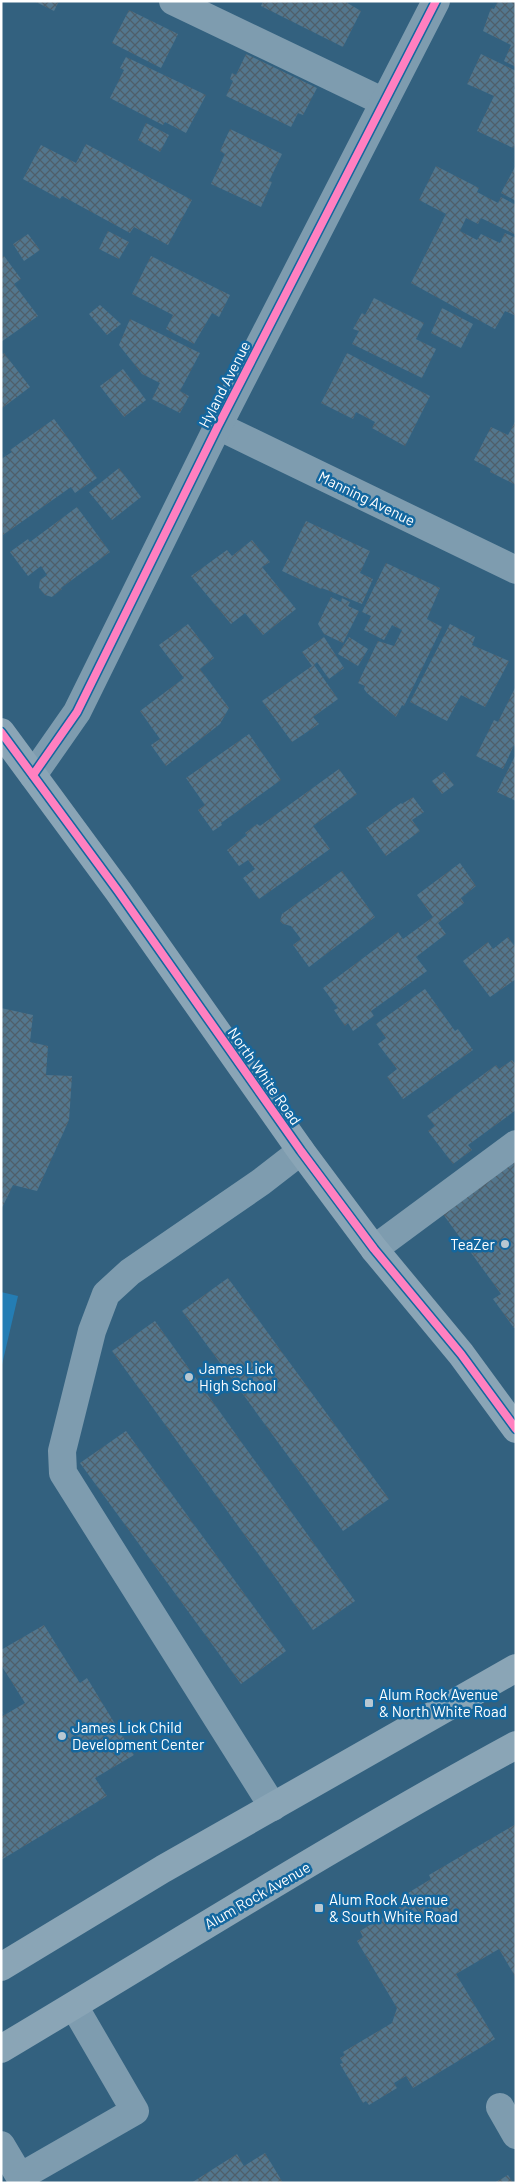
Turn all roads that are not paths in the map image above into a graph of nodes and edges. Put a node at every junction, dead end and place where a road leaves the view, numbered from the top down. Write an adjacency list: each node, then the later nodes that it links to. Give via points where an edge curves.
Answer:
1 (173, 1): 3 (street)
2 (436, 1): 3 (street, Hyland Avenue)
3 (384, 102): 4 (street, Hyland Avenue)
4 (218, 426): 5 (street, Manning Avenue); 7 (street, Hyland Avenue, via 77,712)
5 (516, 570)
6 (1, 732): 7 (main road, North White Road)
7 (33, 775): 9 (main road, North White Road)
8 (516, 1144): 10 (street)
9 (301, 1151): 10 (main road, North White Road); 14 (street, via 262,1182 135,1269 106,1294 92,1331 62,1451 63,1474)
10 (374, 1249): 11 (main road, North White Road, via 461,1354)
11 (516, 1430)
12 (516, 1668): 14 (main road)
13 (516, 1744): 16 (main road, Alum Rock Avenue, via 195,1931)
14 (273, 1806): 15 (main road)
15 (1, 1967)
16 (74, 2006): 17 (main road, Alum Rock Avenue); 21 (street, via 135,2111)
17 (1, 2049)
18 (500, 2107): 19 (street)
19 (516, 2135)
20 (1, 2145): 21 (street)
21 (22, 2180)

